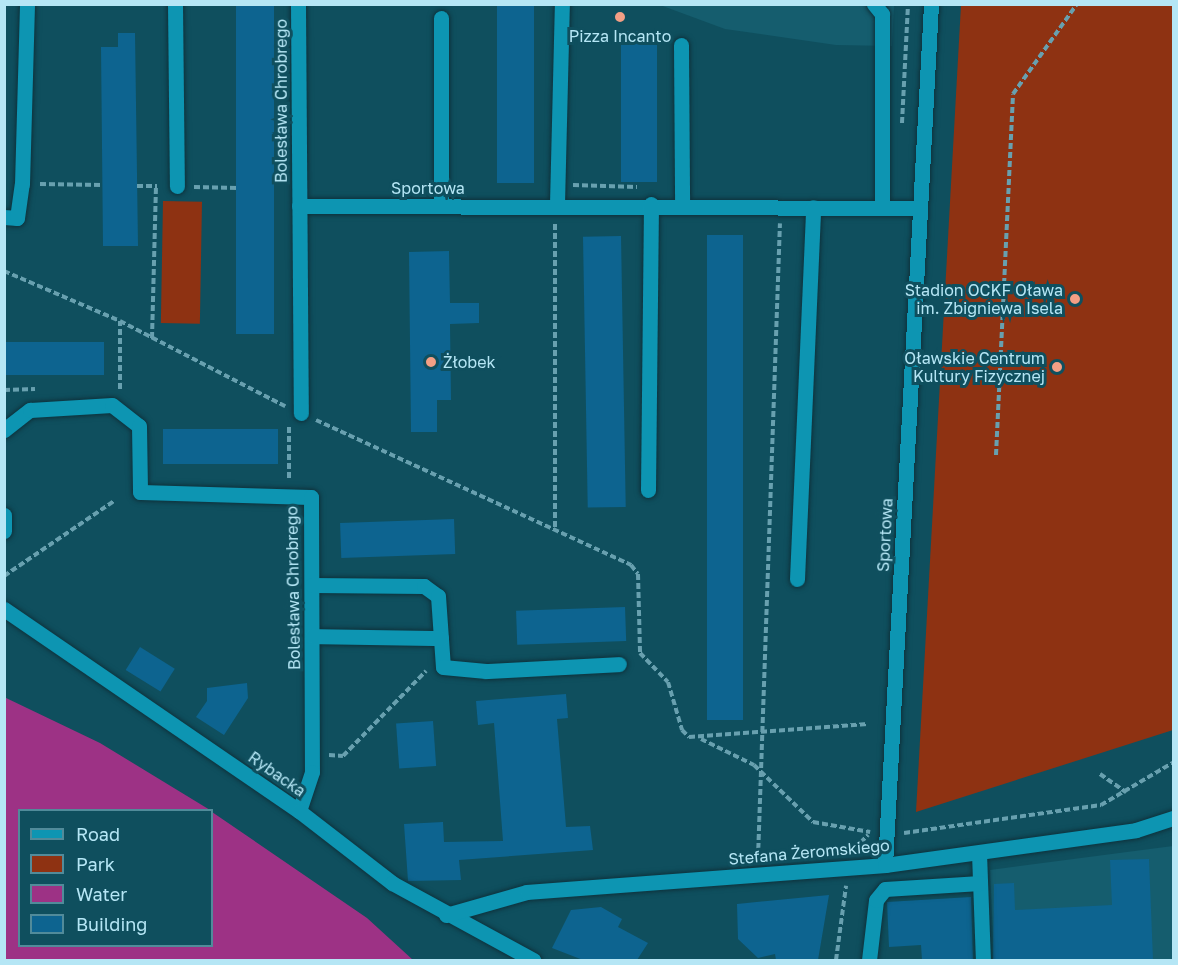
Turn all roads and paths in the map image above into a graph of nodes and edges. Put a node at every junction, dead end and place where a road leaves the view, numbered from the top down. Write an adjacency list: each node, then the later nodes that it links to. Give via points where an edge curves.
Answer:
1 (27, 4): 12 (street)
2 (175, 4): 15 (street)
3 (298, 4): 19 (street, Bolesława Chrobrego)
4 (562, 4): 17 (street)
5 (874, 4): 21 (street, via 882,14)
6 (908, 4): 11 (path)
7 (931, 4): 24 (street, Sportowa)
8 (1077, 4): 35 (path, via 1013,94)
9 (441, 18): 20 (street)
10 (681, 45): 16 (street)
11 (902, 136)
12 (22, 184): 13 (path); 25 (street, via 17,218)
13 (102, 185)
14 (156, 186): 29 (path)
15 (177, 186)
16 (682, 203): 18 (street, Sportowa); 22 (street, Sportowa)
17 (557, 204): 18 (street, Sportowa); 20 (street, Sportowa)
18 (651, 204): 36 (street)
19 (299, 206): 20 (street, Sportowa); 33 (street, Bolesława Chrobrego)
20 (441, 206)
21 (882, 206): 23 (street, Sportowa); 24 (street, Sportowa)
22 (781, 207): 23 (street, Sportowa); 51 (path)
23 (813, 207): 43 (street)
24 (920, 208): 64 (street, Sportowa)
25 (4, 218)
26 (544, 221): 40 (path, via 555,221)
27 (4, 271): 28 (path)
28 (120, 321): 29 (path); 31 (path, via 120,389)
29 (152, 338): 33 (path)
30 (40, 389): 32 (path)
31 (109, 389)
32 (4, 390)
33 (295, 410): 37 (path); 40 (path)
34 (4, 430): 37 (street, Bolesława Chrobrego, via 30,410 112,405 139,426 140,492)
35 (996, 455)
36 (648, 490)
37 (289, 497): 44 (street, Bolesława Chrobrego, via 311,497)
38 (114, 501): 42 (path)
39 (4, 515): 41 (street)
40 (555, 526): 52 (path, via 636,570 640,653 668,682 682,730)
41 (4, 531)
42 (4, 576)
43 (797, 579)
44 (312, 585): 46 (street, Bolesława Chrobrego); 47 (street, via 424,586 438,596)
45 (4, 609): 58 (street, Rybacka)
46 (312, 636): 47 (street); 55 (street, Bolesława Chrobrego)
47 (441, 639): 48 (street)
48 (443, 663): 49 (street, via 486,671); 55 (path, via 430,667 344,756 322,755)
49 (619, 664)
50 (868, 724): 51 (path)
51 (760, 730): 52 (path); 54 (path)
52 (698, 738): 54 (path)
53 (1173, 762): 57 (path)
54 (760, 770): 60 (path, via 813,822); 63 (path)
55 (312, 772): 58 (street, Bolesława Chrobrego)
56 (1100, 774): 57 (path)
57 (1126, 792): 61 (path, via 1073,810)
58 (299, 811): 67 (street, Rybacka, via 392,883)
59 (1173, 818): 62 (street, Stefana Żeromskiego, via 1136,830)
60 (868, 832)
61 (906, 833)
62 (980, 853): 64 (street, Stefana Żeromskiego); 66 (street)
63 (758, 861)
64 (885, 865): 67 (street, Stefana Żeromskiego, via 527,892)
65 (835, 881): 69 (path, via 848,888)
66 (980, 883): 70 (street, via 885,889 876,900); 71 (street)
67 (446, 915): 68 (street, Rybacka)
68 (533, 960)
69 (836, 960)
70 (869, 960)
71 (983, 960)

